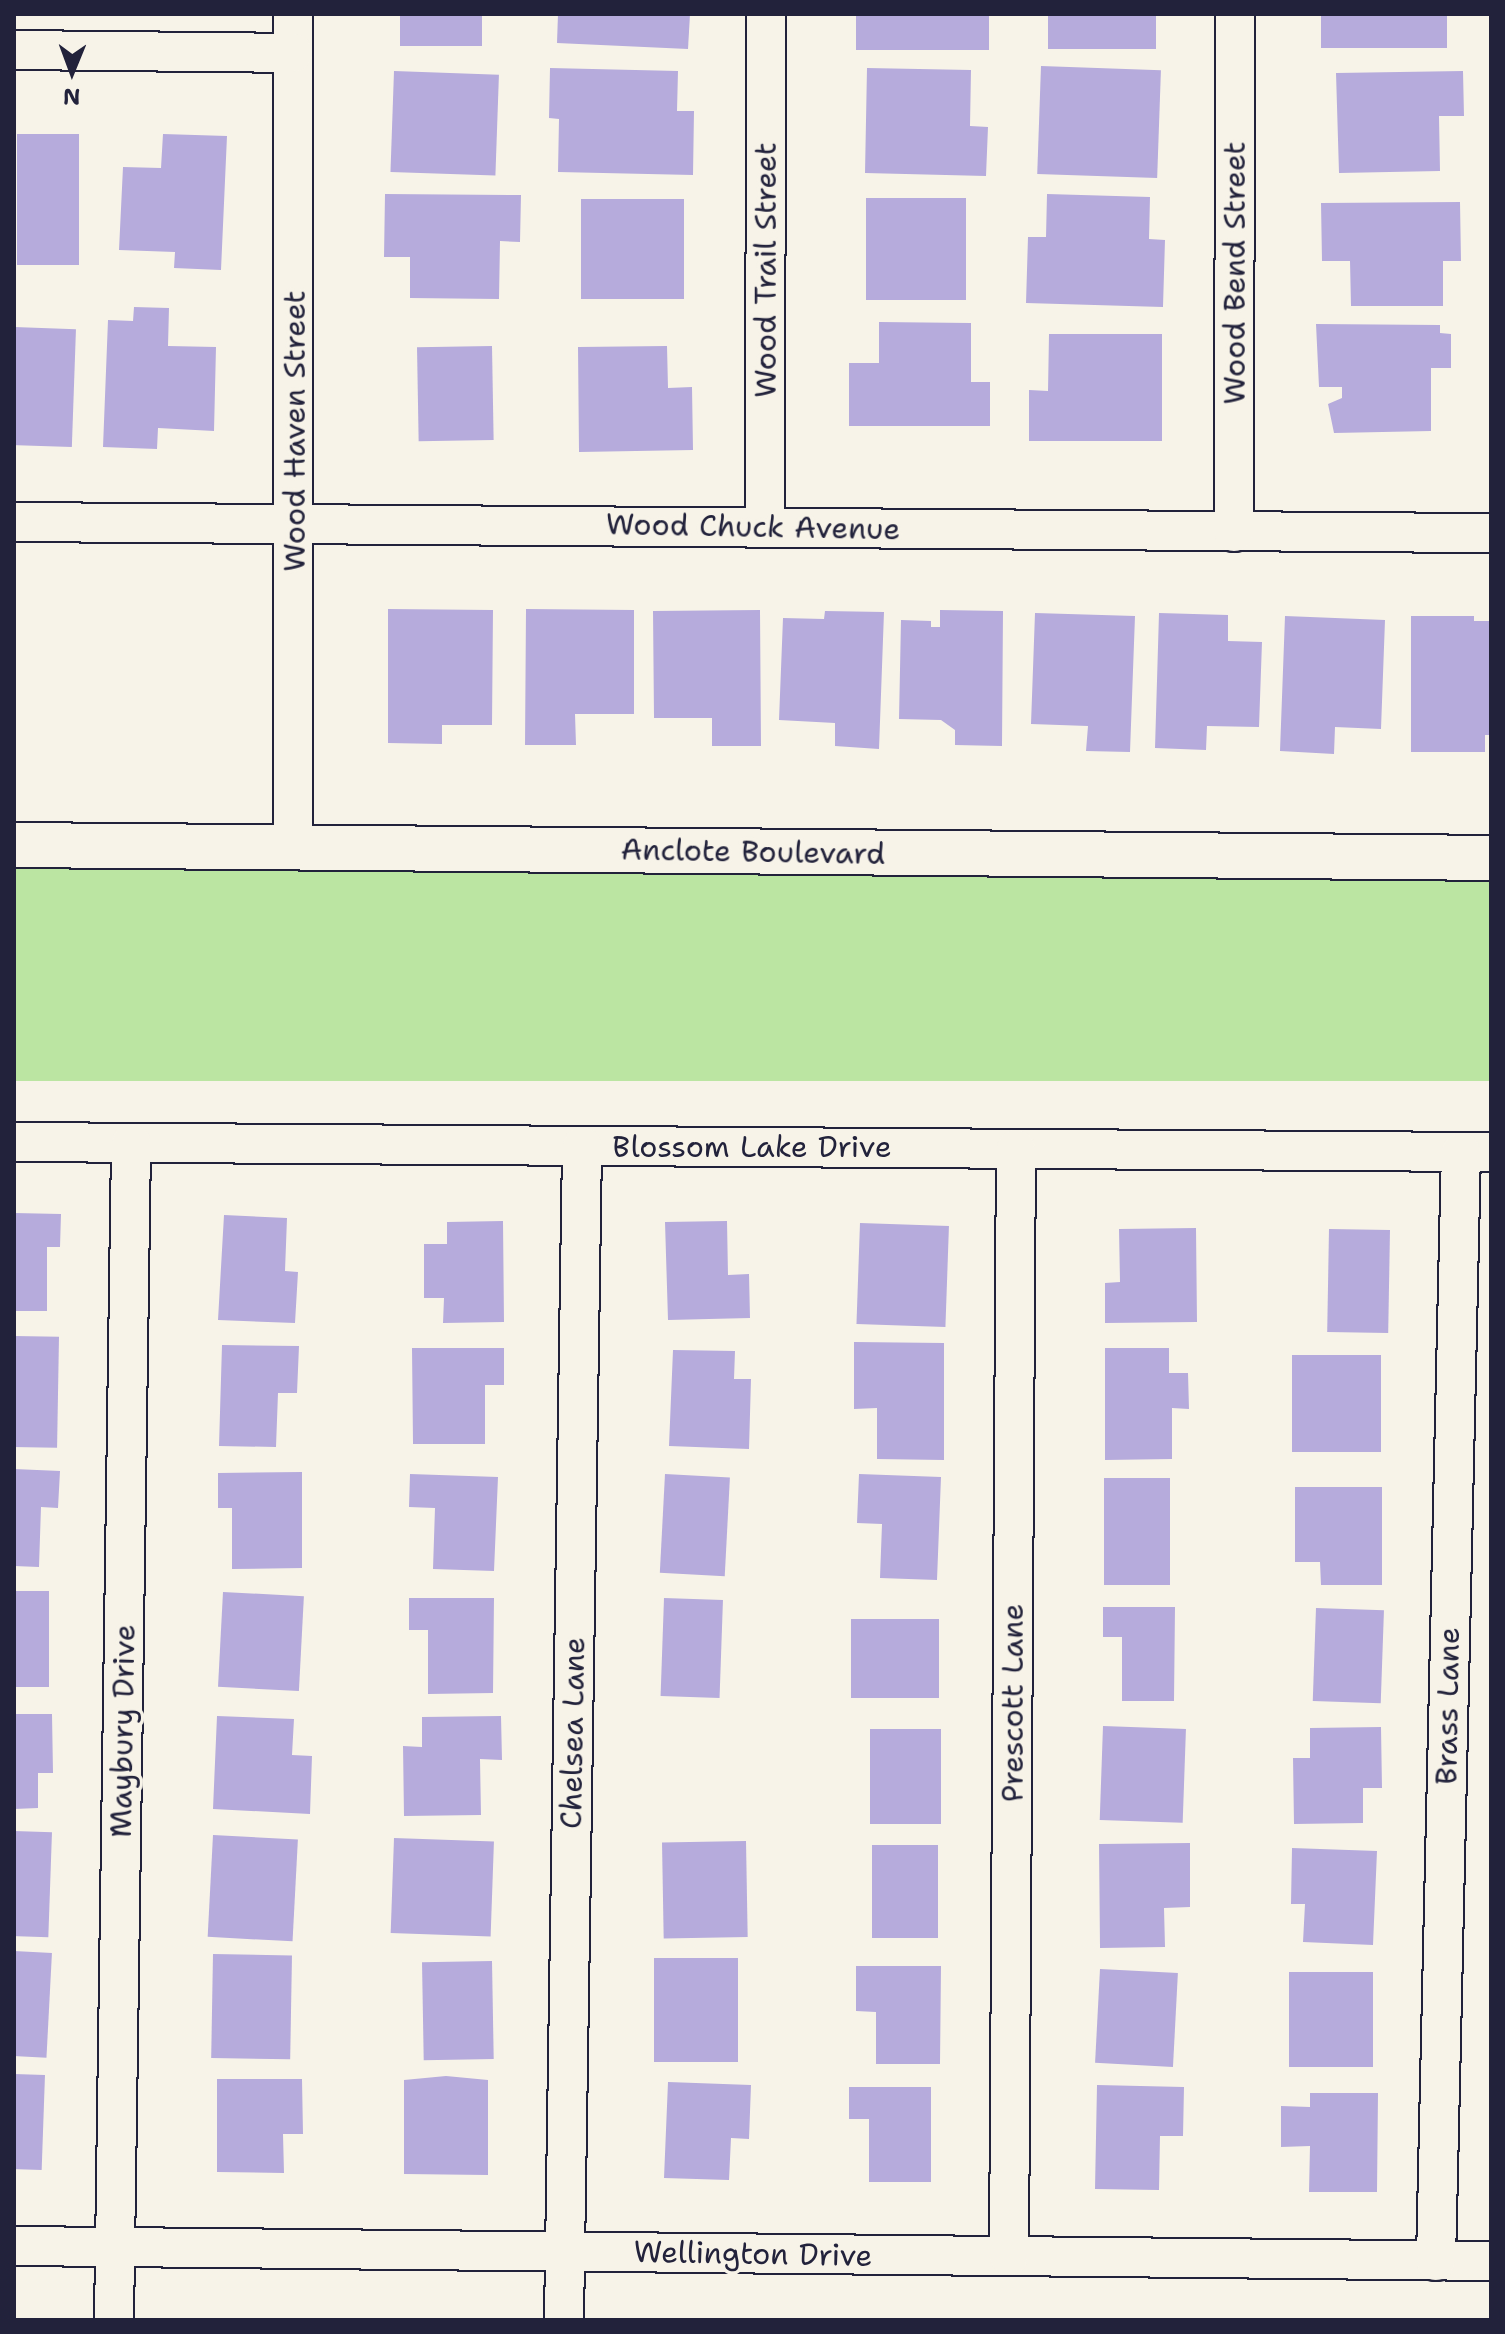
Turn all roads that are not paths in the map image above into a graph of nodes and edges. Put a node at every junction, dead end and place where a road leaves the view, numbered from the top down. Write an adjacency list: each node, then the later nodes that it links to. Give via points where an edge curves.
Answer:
1 (293, 14): 5 (street, Wood Haven Street)
2 (766, 14): 8 (street, Wood Trail Street)
3 (1235, 14): 9 (street, Wood Bend Street)
4 (14, 50): 5 (street)
5 (293, 53): 7 (street, Wood Haven Street)
6 (14, 522): 7 (street, Wood Chuck Avenue)
7 (297, 525): 8 (street, Wood Chuck Avenue); 12 (street, Wood Haven Street)
8 (765, 526): 9 (street, Wood Chuck Avenue)
9 (1234, 532): 10 (street, Wood Chuck Avenue)
10 (1491, 533)
11 (14, 845): 12 (street, Anclote Boulevard)
12 (293, 847): 13 (street, Anclote Boulevard)
13 (1491, 858)
14 (14, 1142): 15 (street, Blossom Lake Drive)
15 (131, 1143): 16 (street, Blossom Lake Drive); 20 (street, Maybury Drive)
16 (582, 1146): 17 (street, Blossom Lake Drive); 21 (street, Chelsea Lane)
17 (1016, 1149): 18 (street, Blossom Lake Drive); 22 (street, Prescott Lane)
18 (1476, 1152): 23 (street, Brass Lane)
19 (14, 2246): 20 (street, Wellington Drive)
20 (115, 2247): 21 (street, Wellington Drive); 25 (street, Maybury Drive)
21 (565, 2252): 22 (street, Wellington Drive); 26 (street, Chelsea Lane)
22 (1009, 2256): 23 (street, Wellington Drive)
23 (1436, 2261): 24 (street, Wellington Drive)
24 (1491, 2261)
25 (114, 2320)
26 (564, 2320)

